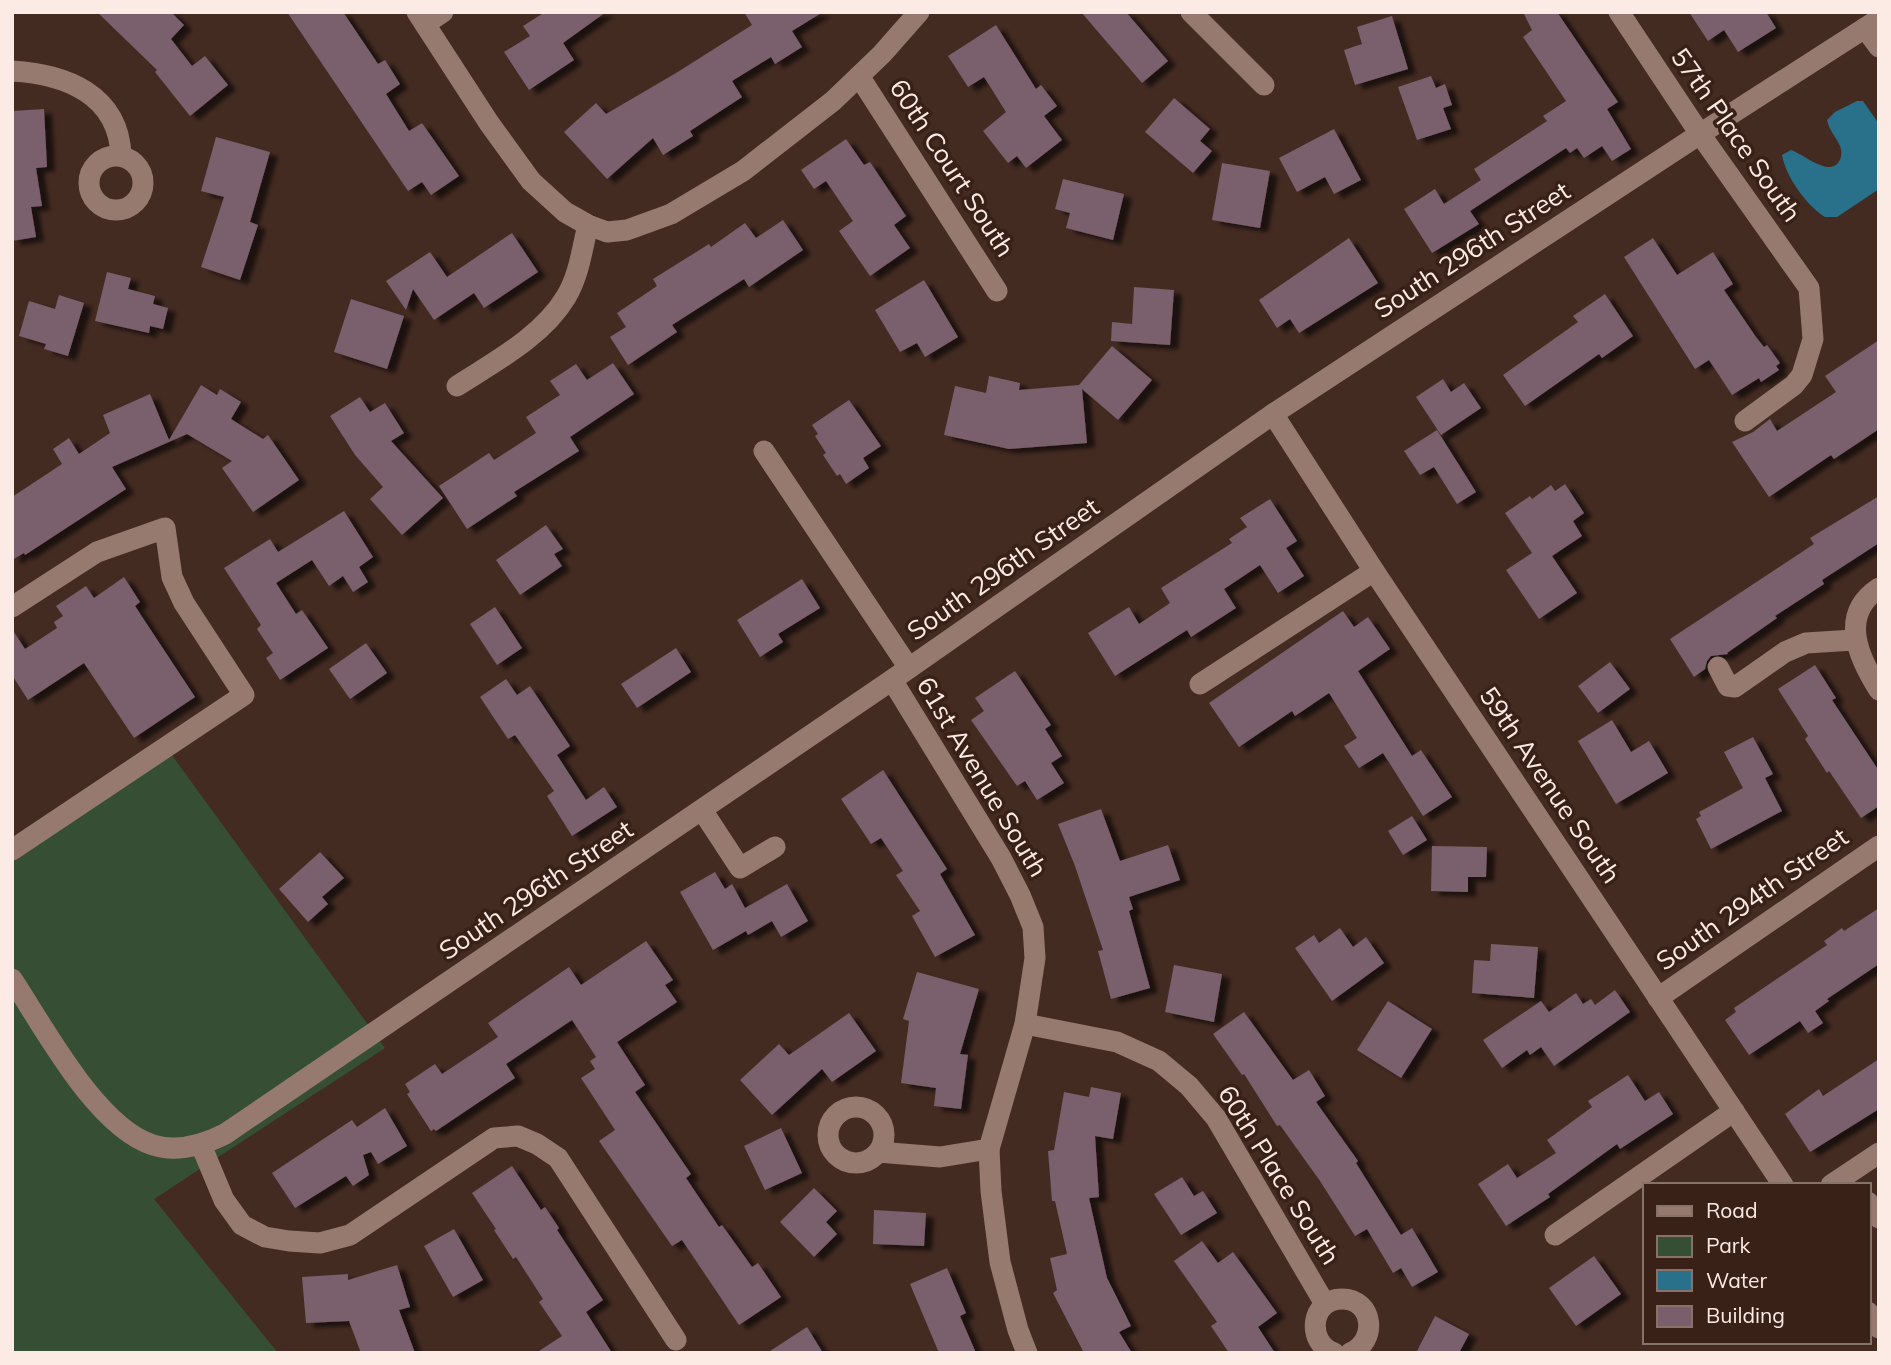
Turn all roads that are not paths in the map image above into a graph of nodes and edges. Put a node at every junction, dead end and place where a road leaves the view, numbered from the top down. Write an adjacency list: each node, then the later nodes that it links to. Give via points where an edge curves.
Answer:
1 (443, 12): 5 (street)
2 (919, 12): 9 (street)
3 (1191, 12): 10 (street)
4 (1619, 12): 11 (street, 57th Place South)
5 (421, 18): 13 (street, via 531,181 565,212)
6 (1872, 24): 7 (street); 11 (street, South 296th Street)
7 (1879, 47)
8 (12, 71): 12 (street, via 57,77 93,96 117,132)
9 (859, 76): 13 (street, via 743,171 671,214 627,230 607,232); 14 (street, 60th Court South)
10 (1264, 85)
11 (1700, 134): 16 (street, South 296th Street); 17 (street, 57th Place South, via 1809,288 1812,339 1802,375)
12 (121, 156)
13 (589, 225): 15 (street, via 572,284 556,310 527,338)
14 (997, 290)
15 (457, 386)
16 (1273, 415): 19 (street, 59th Avenue South); 24 (street, South 296th Street)
17 (1745, 421)
18 (764, 451): 24 (street, 61st Avenue South)
19 (1374, 571): 25 (street); 32 (street, 59th Avenue South)
20 (1879, 589): 22 (street, via 1863,606)
21 (12, 607): 30 (street, via 97,552 165,528 172,577 184,603 244,695)
22 (1855, 631): 23 (street, via 1785,652 1735,687 1728,686); 26 (street)
23 (1718, 667)
24 (900, 674): 27 (street, South 296th Street); 33 (street, 61st Avenue South, via 1001,858 1033,927 1035,958)
25 (1200, 684)
26 (1879, 690)
27 (702, 810): 28 (street, via 740,868); 35 (street, South 296th Street, via 251,1118)
28 (775, 846)
29 (1879, 846): 32 (street, South 294th Street)
30 (12, 850)
31 (12, 979): 35 (street, South 296th Street, via 97,1103 121,1127 155,1146)
32 (1658, 998): 34 (street, 59th Avenue South)
33 (1025, 1024): 36 (street, 61st Avenue South); 42 (street, 60th Place South, via 1117,1042 1159,1061 1189,1086 1216,1118)
34 (1734, 1111): 40 (street, 59th Avenue South); 41 (street)
35 (201, 1145): 43 (street, via 224,1200 242,1225 265,1237 320,1243 350,1235 494,1138 518,1136 558,1158)
36 (989, 1149): 37 (street, via 940,1157); 44 (street, 61st Avenue South, via 1000,1262)
37 (878, 1152)
38 (1879, 1153): 39 (street)
39 (1853, 1179)
40 (1782, 1183)
41 (1555, 1235)
42 (1325, 1304): 45 (street, 60th Place South, via 1314,1329 1321,1345); 46 (street, 60th Place South, via 1351,1301 1365,1312 1370,1329 1367,1338)
43 (676, 1340)
44 (1027, 1353)
45 (1334, 1353)
46 (1350, 1353)

